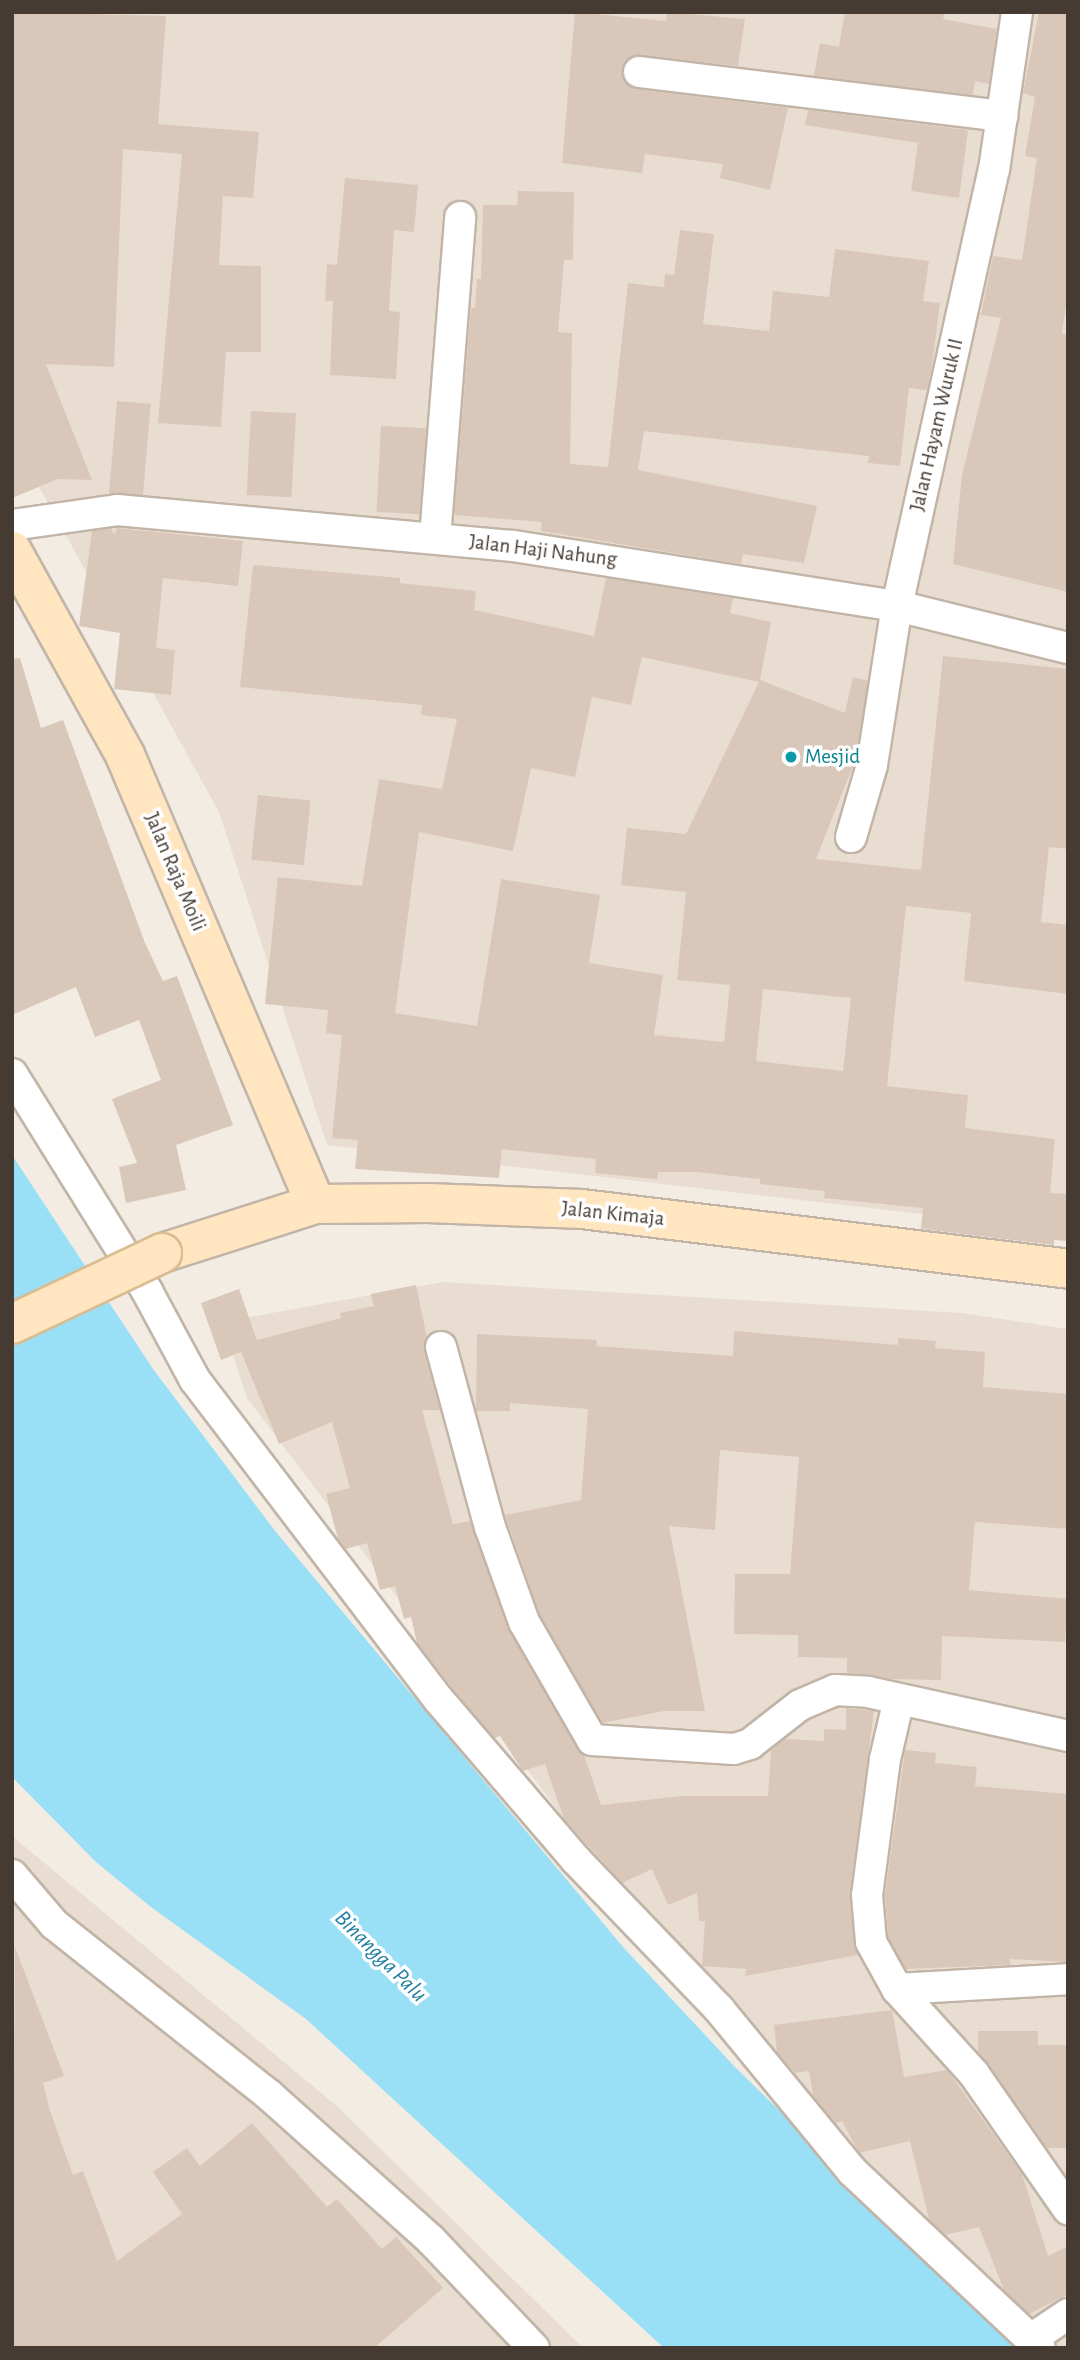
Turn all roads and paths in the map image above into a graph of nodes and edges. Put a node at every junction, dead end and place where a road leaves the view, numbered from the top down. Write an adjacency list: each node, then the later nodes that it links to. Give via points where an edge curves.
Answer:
1 (1017, 12): 3 (street, Jalan Hayam Wuruk II)
2 (639, 72): 3 (street)
3 (1002, 116): 8 (street, Jalan Hayam Wuruk II)
4 (460, 216): 6 (street)
5 (12, 525): 6 (street, Jalan Haji Nahung, via 117,510)
6 (435, 538): 8 (street, Jalan Haji Nahung, via 714,573)
7 (12, 551): 12 (street, Jalan Raja Moili, via 125,755)
8 (897, 606): 9 (street, Jalan Haji Nahung); 10 (street, Jalan Hayam Wuruk II, via 872,765)
9 (1068, 648)
10 (851, 837)
11 (12, 1074): 23 (street, via 147,1291 195,1380 439,1700 576,1860 719,2009 852,2171)
12 (316, 1204): 13 (street, Jalan Kimaja, via 582,1209); 14 (street, Jalan Kimaja, bridge, via 162,1253)
13 (1068, 1269)
14 (12, 1324)
15 (441, 1347): 16 (street, via 490,1527 524,1622 592,1740 723,1751 750,1744 771,1723 835,1690)
16 (899, 1699): 17 (street); 20 (street, via 885,1759 867,1895 871,1942)
17 (1068, 1736)
18 (12, 1875): 24 (street, via 54,1924 269,2095 431,2240)
19 (1068, 1979): 20 (street)
20 (897, 1989): 21 (street, via 974,2074)
21 (1068, 2209)
22 (1068, 2314): 23 (street)
23 (1036, 2343)
24 (534, 2348)

